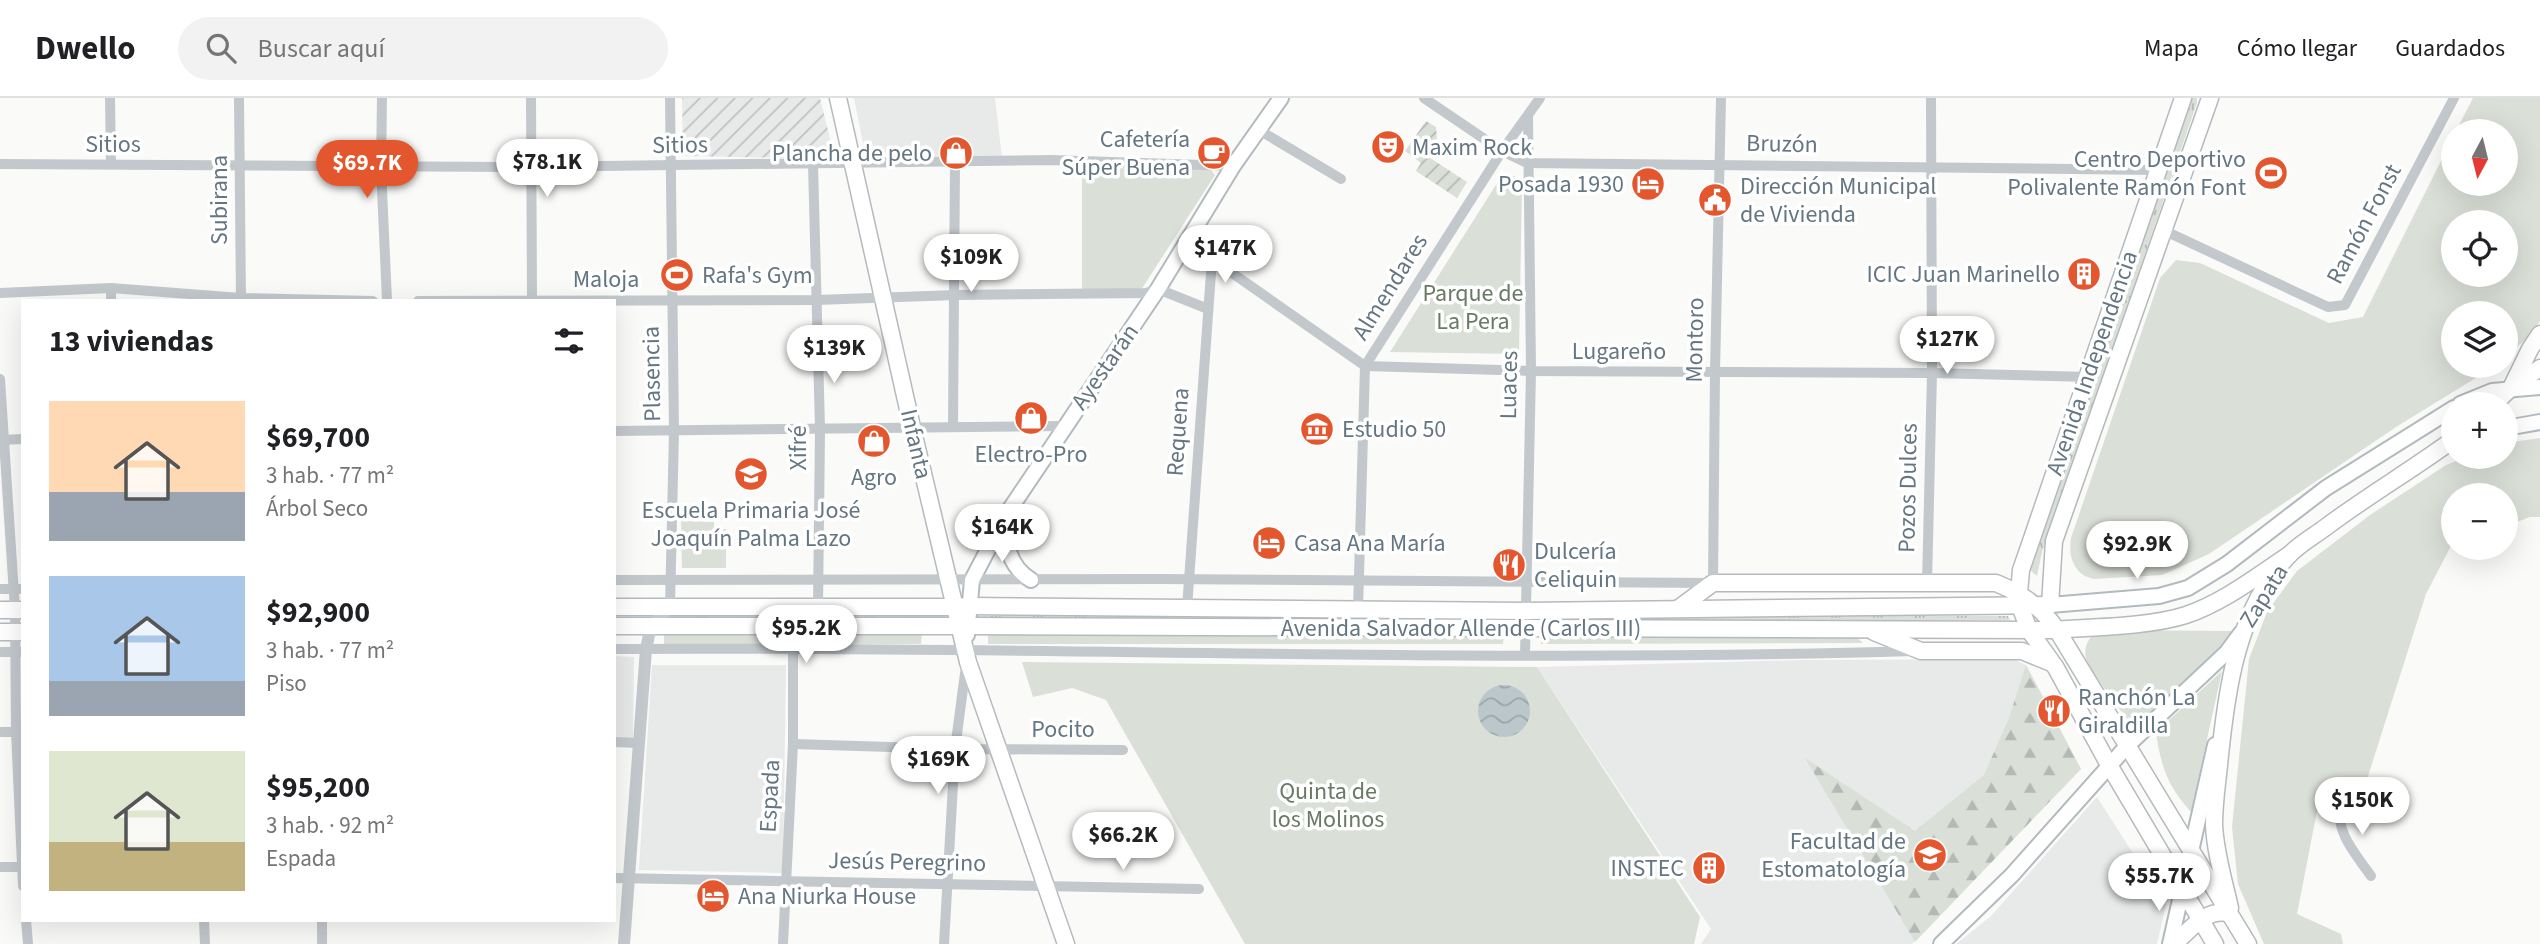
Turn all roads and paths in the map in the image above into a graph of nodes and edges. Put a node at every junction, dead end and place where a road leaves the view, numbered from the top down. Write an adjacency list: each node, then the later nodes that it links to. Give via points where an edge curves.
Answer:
1 (110, 98): 21 (street)
2 (239, 98): 25 (street, Subirana)
3 (382, 98): 28 (street)
4 (531, 98): 29 (street)
5 (670, 98): 26 (street, Plasencia)
6 (838, 98): 23 (main road, Infanta)
7 (1281, 98): 16 (main road, Ayestarán)
8 (1423, 98): 17 (street, Bruzón)
9 (1540, 98): 15 (street, Almendares)
10 (1721, 98): 24 (street, Montoro)
11 (1931, 98): 30 (street, Pozos Dulces)
12 (2183, 98): 31 (main road, Avenida Independencia)
13 (2454, 98): 33 (street, Ramón Fonst, via 2345,305 2328,307)
14 (2207, 101): 33 (main road, Avenida Independencia)
15 (1528, 116): 17 (street, Almendares); 19 (street, Luaces)
16 (1259, 130): 27 (main road, Ayestarán); 32 (street)
17 (1502, 151): 19 (street, Bruzón); 50 (street, Almendares)
18 (955, 161): 23 (street, Sitios); 27 (street, Sitios); 39 (street)
19 (1527, 163): 24 (street, Bruzón); 52 (street, Luaces)
20 (0, 164): 21 (street, Sitios)
21 (111, 164): 25 (street, Sitios)
22 (813, 164): 23 (street, Sitios); 26 (street, Sitios); 47 (street, Xifré)
23 (854, 164): 40 (main road, Infanta)
24 (1719, 164): 30 (street, Bruzón); 53 (street, Montoro)
25 (240, 166): 28 (street, Sitios); 42 (street, Subirana)
26 (672, 166): 29 (street, Sitios); 46 (street, Plasencia)
27 (1233, 166): 34 (main road, Ayestarán)
28 (381, 167): 29 (street, Sitios); 43 (street)
29 (531, 167): 44 (street)
30 (1931, 168): 31 (street, Bruzón); 54 (street, Pozos Dulces)
31 (2158, 170): 55 (main road, Avenida Independencia)
32 (1341, 179)
33 (2163, 230): 103 (main road, Avenida Independencia, via 2054,541)
34 (1186, 245): 35 (street); 37 (main road, Ayestarán)
35 (1212, 260): 48 (street, Requena); 50 (street)
36 (111, 288): 38 (street); 41 (street); 42 (street)
37 (1158, 289): 39 (street, Maloja, via 1146,293); 48 (street, Maloja); 64 (main road, Ayestarán)
38 (0, 293)
39 (956, 295): 40 (street, Maloja); 63 (street)
40 (884, 298): 47 (street, Maloja); 66 (main road, Infanta)
41 (111, 299)
42 (241, 299)
43 (387, 299)
44 (532, 299)
45 (616, 300): 46 (street, Maloja)
46 (672, 300): 47 (street, Maloja); 68 (street, Plasencia)
47 (817, 300): 67 (street, Xifré)
48 (1208, 309): 85 (street, Requena)
49 (2540, 334): 58 (main road)
50 (1365, 366): 52 (street, Lugareño); 86 (street, Almendares)
51 (2540, 368): 58 (main road)
52 (1531, 371): 53 (street, Lugareño); 87 (street, Luaces)
53 (1715, 372): 54 (street, Lugareño); 88 (street, Montoro)
54 (1932, 373): 55 (street, Lugareño); 90 (street, Pozos Dulces)
55 (2089, 377): 77 (main road, Avenida Independencia)
56 (0, 379): 71 (street)
57 (2540, 387): 58 (main road)
58 (2511, 388): 59 (main road); 60 (main road)
59 (2490, 392)
60 (2507, 392)
61 (2441, 416): 78 (main road, Zapata, via 2326,488)
62 (2540, 422): 65 (main road)
63 (953, 426): 64 (street); 66 (street)
64 (1064, 426): 75 (main road, Ayestarán)
65 (2518, 426)
66 (912, 427): 67 (street); 82 (main road, Infanta)
67 (820, 429): 68 (street); 81 (street, Xifré)
68 (674, 430): 69 (street); 80 (street, Plasencia)
69 (616, 431)
70 (21, 439): 71 (street)
71 (2, 440): 92 (street)
72 (2441, 448): 74 (main road, Zapata)
73 (2441, 455): 74 (main road, Zapata)
74 (2417, 466): 76 (main road, Zapata)
75 (1006, 515): 83 (main road, Ayestarán); 84 (main road, via 1007,550 1017,569)
76 (2290, 555): 108 (main road, Avenida Salvador Allende (Carlos III), via 2224,598 2186,615); 109 (main road, Zapata, via 2269,580)
77 (2026, 556): 89 (main road); 93 (main road, Avenida Independencia)
78 (2227, 564): 103 (main road, Avenida Salvador Allende (Carlos III), via 2188,588)
79 (616, 580): 80 (street, Avenida Salvador Allende (Carlos III))
80 (671, 580): 81 (street, Avenida Salvador Allende (Carlos III)); 96 (street, Plasencia)
81 (817, 580): 82 (street, Avenida Salvador Allende (Carlos III)); 97 (street, Xifré)
82 (948, 580): 83 (street, Avenida Salvador Allende (Carlos III)); 94 (main road, Infanta)
83 (972, 580): 84 (street, Avenida Salvador Allende (Carlos III)); 94 (main road, Ayestarán)
84 (1031, 580): 85 (street, Avenida Salvador Allende (Carlos III))
85 (1189, 580): 86 (street, Avenida Salvador Allende (Carlos III)); 98 (street, Requena)
86 (1360, 580): 87 (street, Avenida Salvador Allende (Carlos III)); 101 (street, Almendares)
87 (1526, 582): 88 (street, Avenida Salvador Allende (Carlos III)); 102 (street, Luaces)
88 (1713, 583): 90 (main road); 99 (main road)
89 (1996, 583): 90 (main road); 93 (main road)
90 (1927, 584)
91 (0, 589): 92 (street)
92 (18, 589): 100 (street)
93 (2019, 600): 99 (main road, Avenida Salvador Allende (Carlos III)); 103 (main road, Avenida Salvador Allende (Carlos III)); 112 (main road)
94 (962, 606): 97 (main road, Avenida Salvador Allende (Carlos III)); 98 (main road, Avenida Salvador Allende (Carlos III)); 106 (main road); 107 (main road, Infanta)
95 (616, 607): 96 (main road, Avenida Salvador Allende (Carlos III))
96 (670, 607): 97 (main road, Avenida Salvador Allende (Carlos III)); 105 (street)
97 (818, 607)
98 (1187, 608): 101 (main road, Avenida Salvador Allende (Carlos III))
99 (1679, 608): 102 (main road, Avenida Salvador Allende (Carlos III))
100 (13, 610): 113 (street)
101 (1358, 610): 102 (main road, Avenida Salvador Allende (Carlos III))
102 (1525, 611): 110 (street, Luaces)
103 (2049, 618): 108 (main road, Avenida Salvador Allende (Carlos III)); 108 (main road); 112 (main road, Avenida Salvador Allende (Carlos III)); 122 (main road, Avenida Independencia); 129 (main road)
104 (616, 626): 105 (main road, Avenida Salvador Allende (Carlos III))
105 (651, 626): 106 (main road, Avenida Salvador Allende (Carlos III)); 115 (street)
106 (942, 626): 107 (main road, Avenida Salvador Allende (Carlos III))
107 (963, 626): 110 (main road, Avenida Salvador Allende (Carlos III)); 117 (main road, Infanta)
108 (2083, 627)
109 (2245, 627): 123 (main road); 129 (main road, Zapata, via 2227,652)
110 (1525, 629): 111 (main road, Avenida Salvador Allende (Carlos III)); 121 (street, Luaces)
111 (1864, 629): 112 (main road, Avenida Salvador Allende (Carlos III)); 118 (main road)
112 (2029, 630): 122 (main road)
113 (13, 632): 120 (street)
114 (616, 649): 115 (street, Avenida Salvador Allende (Carlos III))
115 (646, 649): 116 (street, Avenida Salvador Allende (Carlos III)); 127 (street)
116 (793, 650): 117 (street, Avenida Salvador Allende (Carlos III)); 128 (street, Espada)
117 (966, 651): 121 (street, Avenida Salvador Allende (Carlos III)); 130 (street); 131 (main road, Infanta)
118 (1921, 651): 121 (street, Avenida Salvador Allende (Carlos III)); 122 (main road, via 2022,651 2044,658)
119 (0, 652): 120 (street)
120 (19, 652): 125 (street)
121 (1525, 655)
122 (2056, 668): 133 (main road)
123 (2225, 702): 136 (main road); 147 (main road, via 2214,826)
124 (0, 732): 125 (street)
125 (20, 732): 134 (street)
126 (616, 742): 127 (street)
127 (639, 743): 141 (street)
128 (793, 744): 130 (street, Pocito); 142 (street, Espada)
129 (2127, 746): 133 (main road, Zapata); 136 (main road)
130 (955, 749): 131 (street, Pocito); 143 (street)
131 (999, 750): 132 (street, Pocito); 144 (main road, Infanta)
132 (1123, 750)
133 (2109, 765): 146 (main road); 159 (main road, via 2012,874)
134 (21, 800)
135 (2339, 801): 139 (street, via 2338,820 2344,838)
136 (2191, 852): 146 (main road); 147 (main road)
137 (0, 866): 138 (street)
138 (21, 867)
139 (2371, 876)
140 (616, 878): 141 (street, Jesús Peregrino)
141 (630, 878): 142 (street, Jesús Peregrino); 155 (street)
142 (787, 880): 143 (street, Jesús Peregrino); 156 (street, Espada)
143 (949, 885): 144 (street, Jesús Peregrino); 157 (street)
144 (1046, 886): 145 (street, Jesús Peregrino); 158 (main road, Infanta)
145 (1199, 888)
146 (2183, 891): 148 (main road); 160 (main road)
147 (2231, 917): 148 (main road, via 2217,911); 164 (main road)
148 (2201, 921): 160 (main road); 163 (main road)
149 (26, 922): 152 (street)
150 (204, 922): 153 (street)
151 (322, 922): 154 (street)
152 (28, 944)
153 (205, 944)
154 (321, 944)
155 (624, 944)
156 (783, 944)
157 (944, 944)
158 (1066, 944)
159 (1941, 944)
160 (2172, 944)
161 (2183, 944): 162 (main road)
162 (2206, 944)
163 (2215, 944)
164 (2248, 944)

